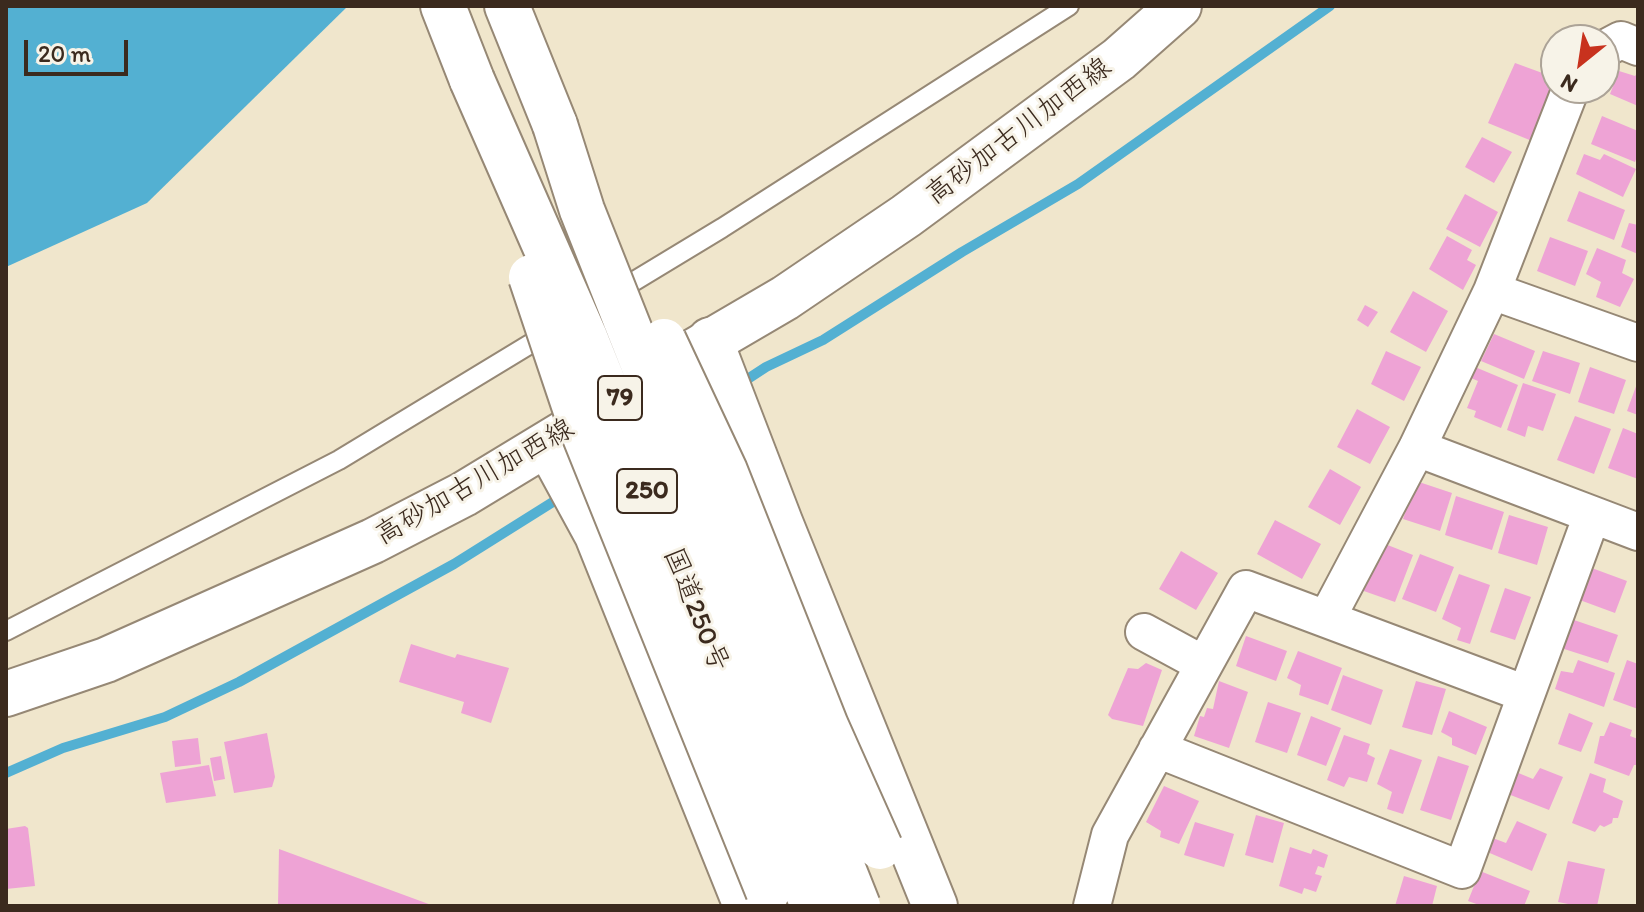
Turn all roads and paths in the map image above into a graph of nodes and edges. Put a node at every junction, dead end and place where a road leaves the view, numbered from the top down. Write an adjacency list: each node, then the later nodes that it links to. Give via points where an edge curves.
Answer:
1 (443, 6): 5 (main road, 国道250号 / 250)
2 (507, 6): 7 (main road, 国道250号 / 250)
3 (1069, 6): 16 (lane, via 722,228 339,460)
4 (1179, 6): 9 (main road, 高砂加古川加西線 / 79, via 1119,59 906,216 785,298)
5 (472, 80): 22 (main road, 250, bridge, via 509,215 582,429); 23 (main road, 国道250号 / 250, bridge, via 584,335)
6 (1565, 104): 8 (street)
7 (555, 125): 24 (main road, 国道250号 / 250, bridge, via 582,210); 25 (main road, 250, bridge, via 725,471)
8 (1492, 291): 10 (street); 12 (street)
9 (710, 340): 11 (main road, 高砂加古川加西線 / 79); 26 (main road)
10 (1638, 343)
11 (548, 445): 19 (main road, 高砂加古川加西線 / 79, via 373,541 106,660); 22 (main road, via 597,535)
12 (1417, 448): 13 (street); 15 (street)
13 (1592, 515): 14 (street); 20 (street)
14 (1638, 532)
15 (1327, 618): 18 (street, via 1246,589); 20 (street)
16 (6, 631)
17 (1144, 632): 18 (street)
18 (1203, 664): 21 (street)
19 (6, 694)
20 (1526, 694): 21 (street, via 1462,870)
21 (1157, 749): 27 (street, via 1110,835)
22 (763, 901)
23 (813, 906)
24 (858, 906)
25 (903, 906)
26 (935, 906)
27 (1092, 906)

